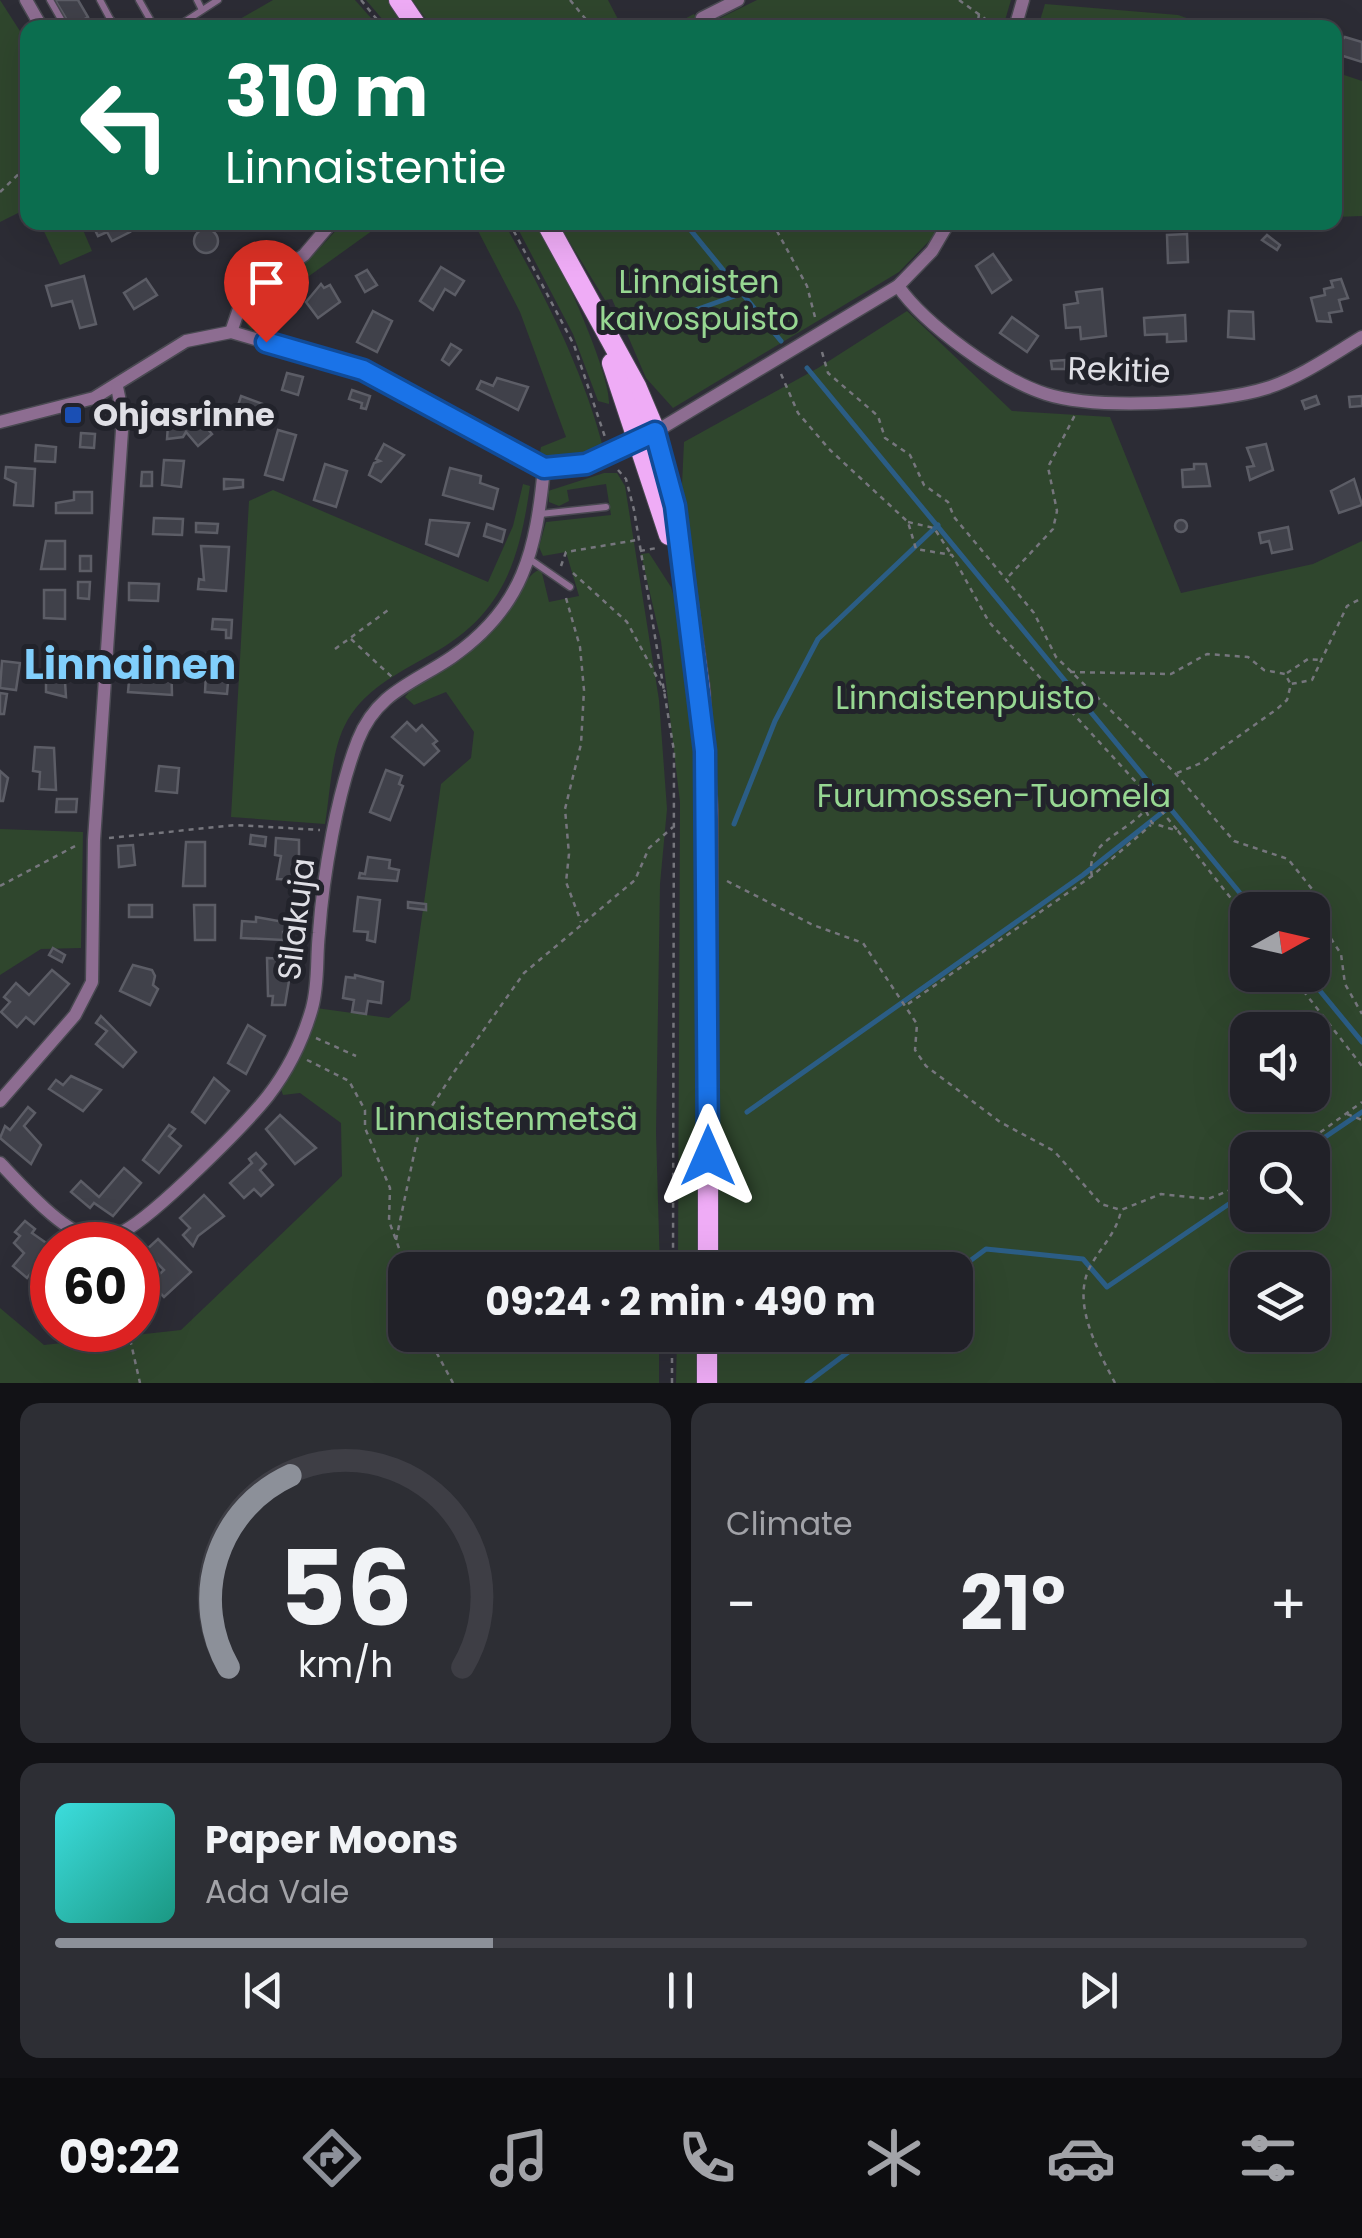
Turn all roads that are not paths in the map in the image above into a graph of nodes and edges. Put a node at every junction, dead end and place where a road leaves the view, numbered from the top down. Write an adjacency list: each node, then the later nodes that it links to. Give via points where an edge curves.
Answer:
1 (197, 0): 4 (lane)
2 (218, 0): 4 (lane)
3 (738, 0): 5 (street)
4 (202, 10): 6 (lane)
5 (702, 18)
6 (187, 20)
7 (325, 230): 11 (street, via 304,256 243,298)
8 (550, 230): 15 (main road)
9 (944, 230): 10 (street)
10 (898, 286): 12 (street, Rekitie, via 927,317 1003,374 1048,395 1084,400 1243,394 1294,376); 15 (street, via 820,341)
11 (232, 332): 13 (street, via 186,341); 16 (street, via 363,370)
12 (1362, 338)
13 (117, 387): 14 (street); 21 (street, via 124,416 94,840 92,982 75,1015)
14 (0, 422)
15 (647, 436): 16 (street, via 611,455); 23 (main road, via 683,578 700,689 708,878)
16 (544, 468): 18 (street, Silakuja)
17 (606, 507): 18 (lane)
18 (540, 514): 19 (street, Silakuja)
19 (531, 560): 20 (lane); 22 (street, Silakuja, via 503,611 482,632 399,685 370,720 346,780 326,871 320,970 304,1033 244,1122 116,1234 86,1236 70,1227)
20 (570, 587)
21 (0, 1101)
22 (0, 1163)
23 (708, 1252)
24 (708, 1352): 25 (main road)
25 (707, 1383)

